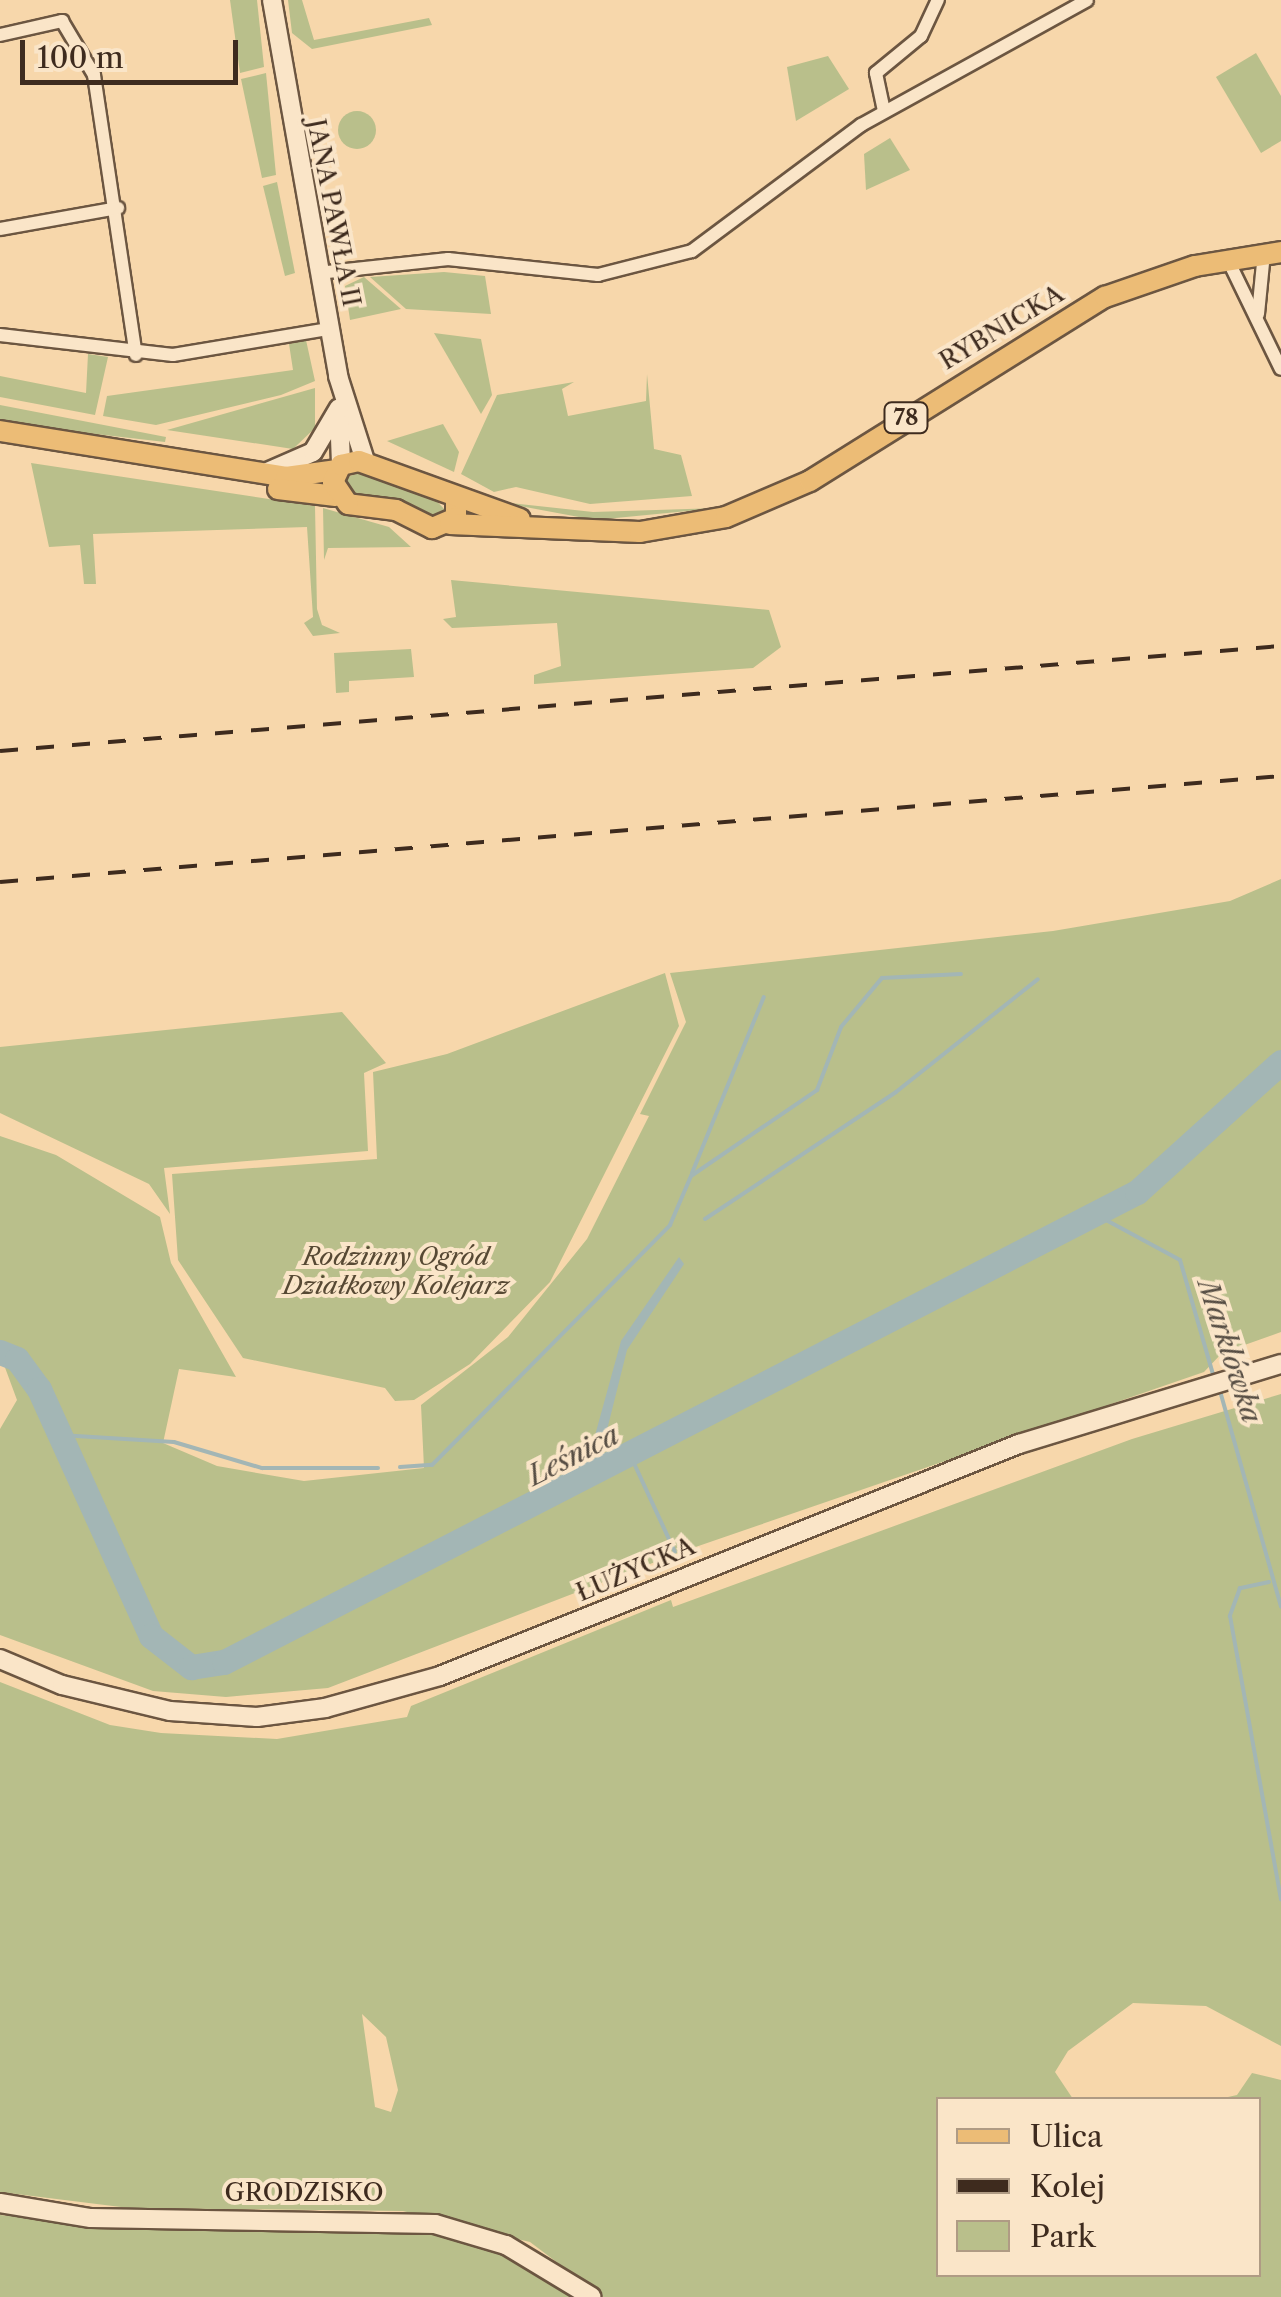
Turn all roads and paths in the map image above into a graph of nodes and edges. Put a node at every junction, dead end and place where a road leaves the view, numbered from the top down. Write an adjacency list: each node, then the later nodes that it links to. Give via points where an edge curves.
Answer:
1 (272, 0): 10 (main road, JANA PAWŁA II)
2 (938, 0): 5 (street, via 921,36 876,73)
3 (1087, 0): 5 (street)
4 (0, 36): 6 (street, via 54,20 76,36 100,93)
5 (884, 112): 10 (street, via 712,241 668,260 586,276 448,259)
6 (118, 208): 7 (street); 14 (street)
7 (0, 229)
8 (1272, 253): 9 (main road, RYBNICKA / 78); 11 (street)
9 (1227, 258): 11 (street); 26 (main road, RYBNICKA / 78, via 1075,312 754,508 640,532)
10 (318, 273): 12 (main road, JANA PAWŁA II)
11 (1258, 314): 15 (street)
12 (329, 329): 14 (street); 16 (main road, JANA PAWŁA II)
13 (0, 335): 14 (street)
14 (136, 355)
15 (1281, 369)
16 (338, 376): 17 (main road, JANA PAWŁA II); 20 (main road, JANA PAWŁA II)
17 (339, 408): 21 (main road, JANA PAWŁA II); 22 (main road, via 313,452)
18 (0, 431): 22 (main road, 78)
19 (0, 444): 23 (main road, 78)
20 (366, 464): 21 (main road, 78); 24 (main road, 78)
21 (339, 468): 22 (main road, 78); 23 (main road)
22 (263, 474)
23 (336, 496): 25 (main road, 78, via 432,528)
24 (456, 497): 25 (main road); 26 (main road, RYBNICKA / 78)
25 (450, 524): 26 (main road, RYBNICKA / 78)
26 (536, 525)
27 (1281, 1364): 28 (main road, ŁUŻYCKA, via 1018,1444 440,1676 325,1708 257,1717 170,1710 62,1685)
28 (0, 1659)
29 (0, 2204): 30 (main road, GRODZISKO, via 91,2218 436,2224 506,2245)
30 (592, 2297)

